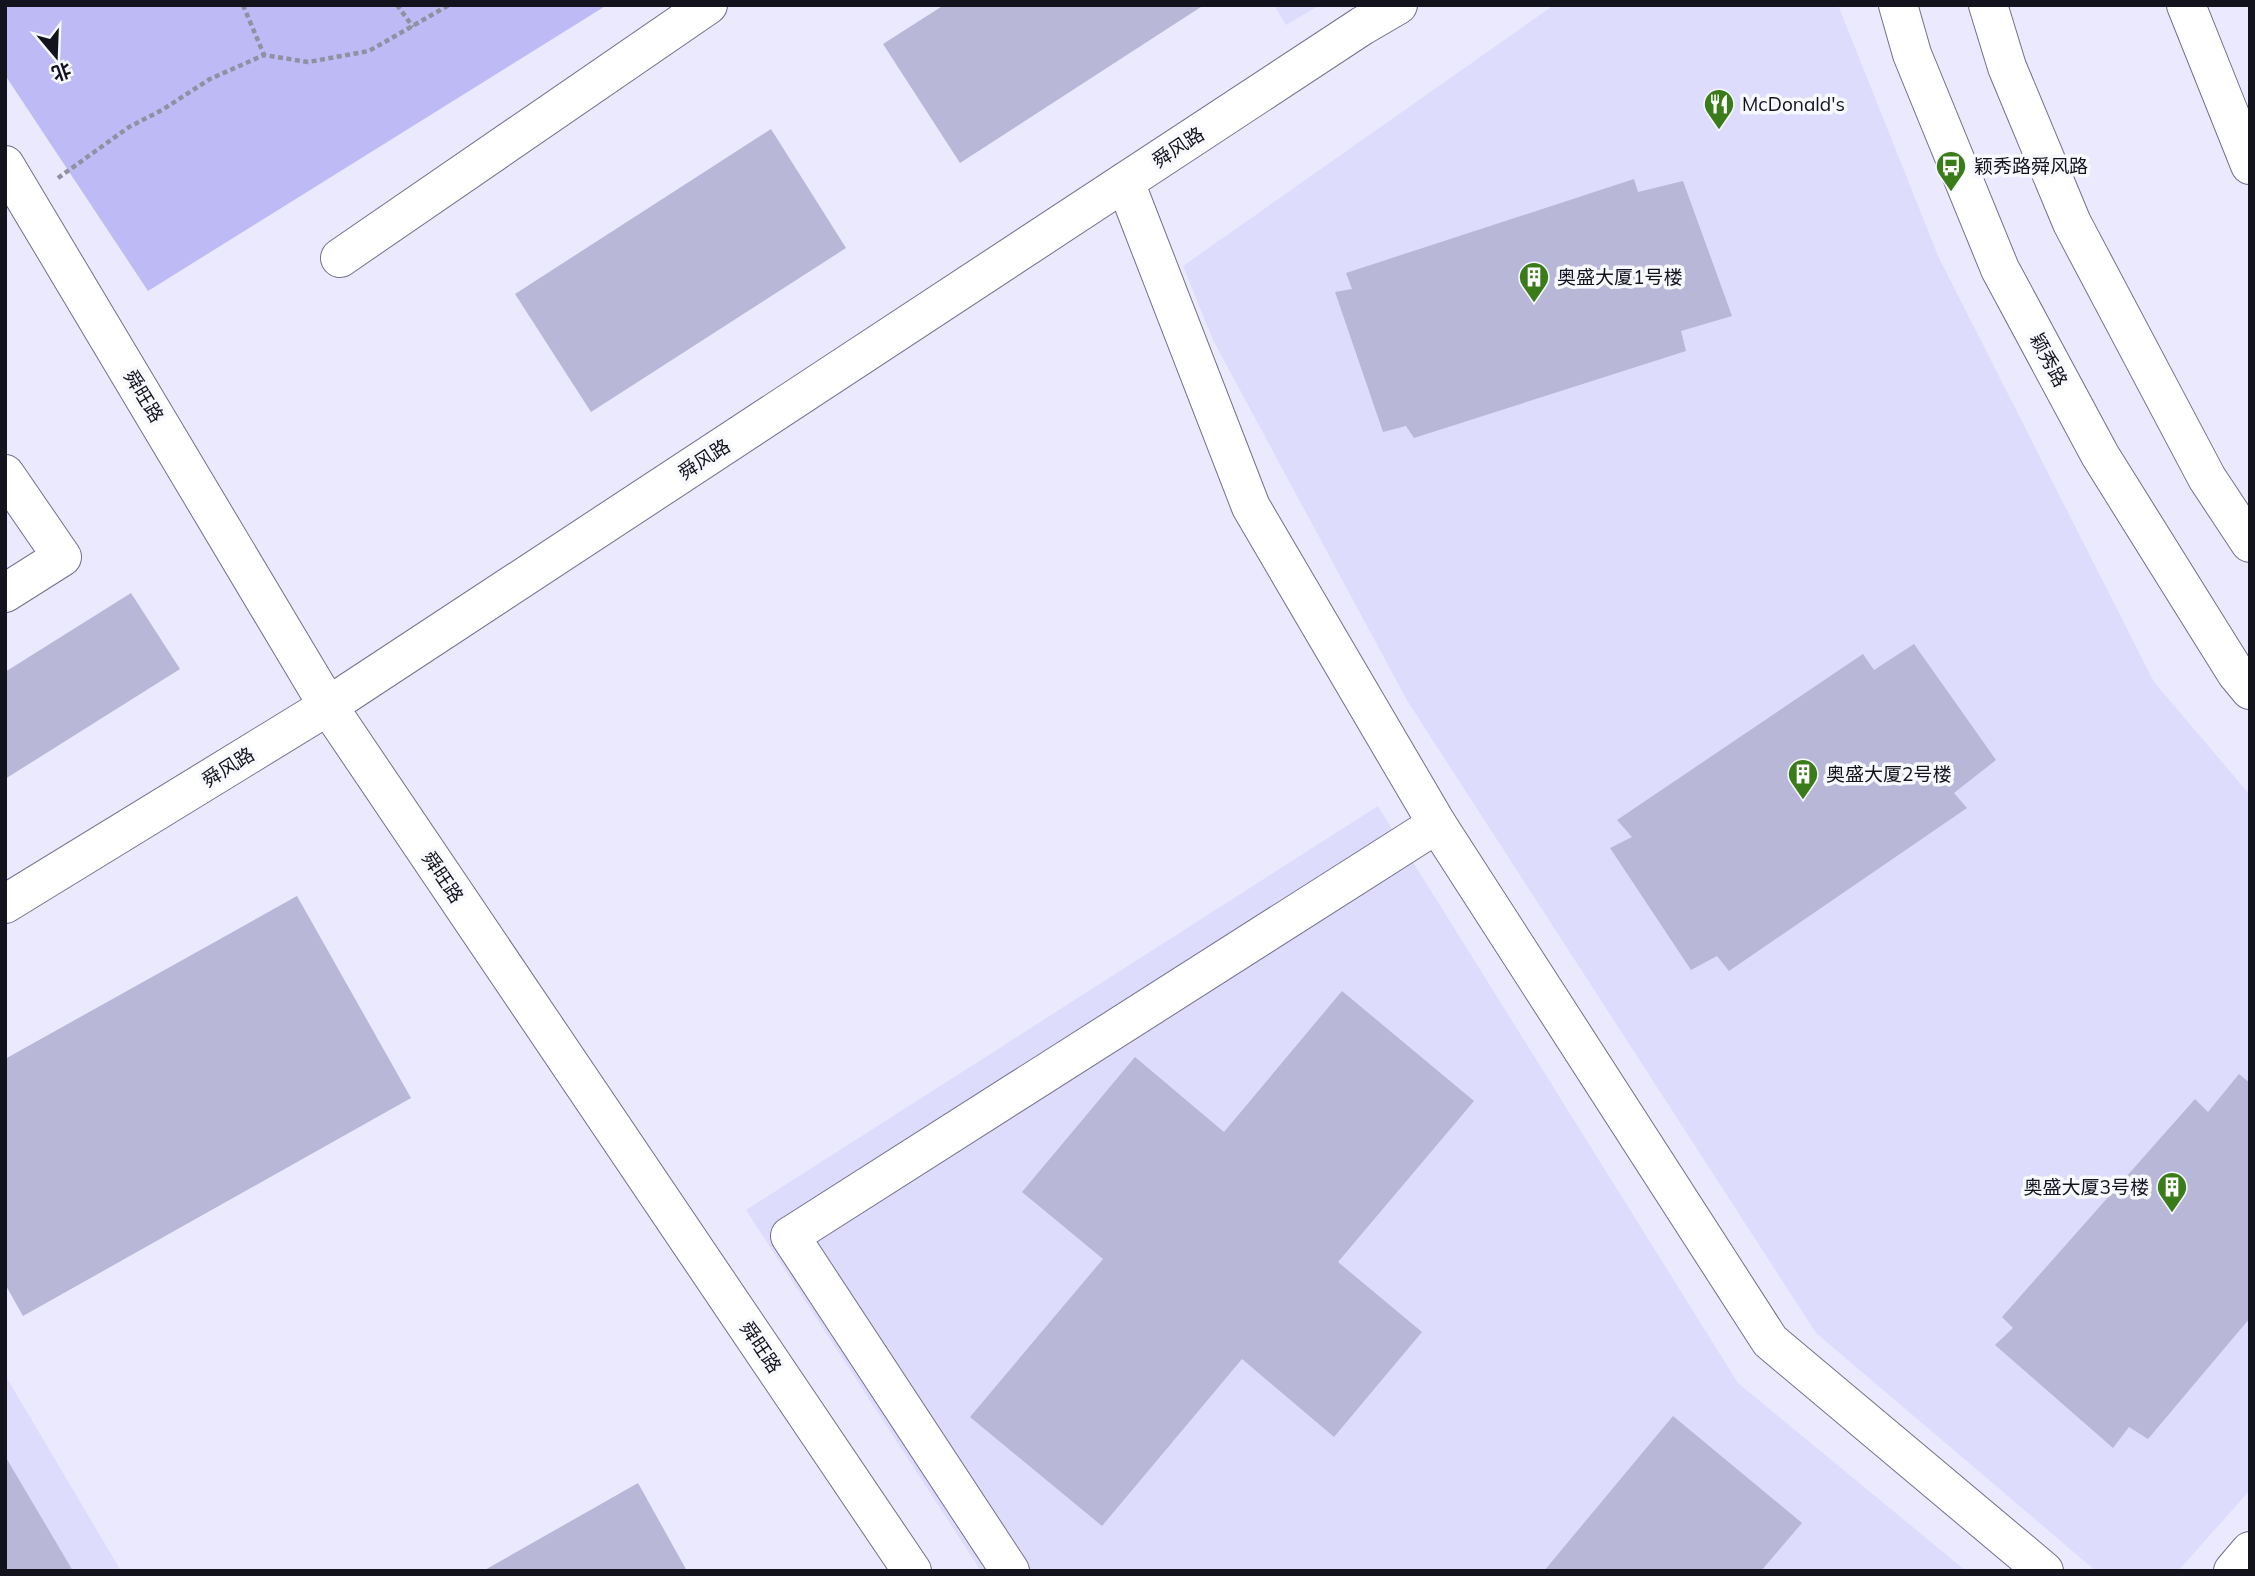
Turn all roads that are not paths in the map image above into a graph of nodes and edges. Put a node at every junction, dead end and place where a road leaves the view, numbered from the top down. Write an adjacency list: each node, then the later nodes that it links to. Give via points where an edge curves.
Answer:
1 (708, 5): 10 (street)
2 (1398, 5): 6 (street, 舜风路)
3 (1898, 5): 14 (street, 颖秀路, via 1912,54 2000,269 2100,455)
4 (1988, 5): 12 (street, via 2007,67 2072,223 2207,478)
5 (2186, 5): 8 (street)
6 (1355, 16): 9 (street, 舜风路)
7 (5, 164): 15 (street, 舜旺路)
8 (2250, 164)
9 (1125, 182): 15 (street, 舜风路); 16 (street, via 1251,507)
10 (340, 258)
11 (5, 474): 13 (street, via 62,557)
12 (2250, 543)
13 (5, 593)
14 (2250, 690)
15 (328, 706): 17 (street, 舜风路); 19 (street, 舜旺路)
16 (1437, 824): 20 (street, via 790,1237); 21 (street, via 1770,1341)
17 (5, 904)
18 (2250, 1551): 22 (street)
19 (912, 1571)
20 (1010, 1571)
21 (2044, 1571)
22 (2233, 1571)

